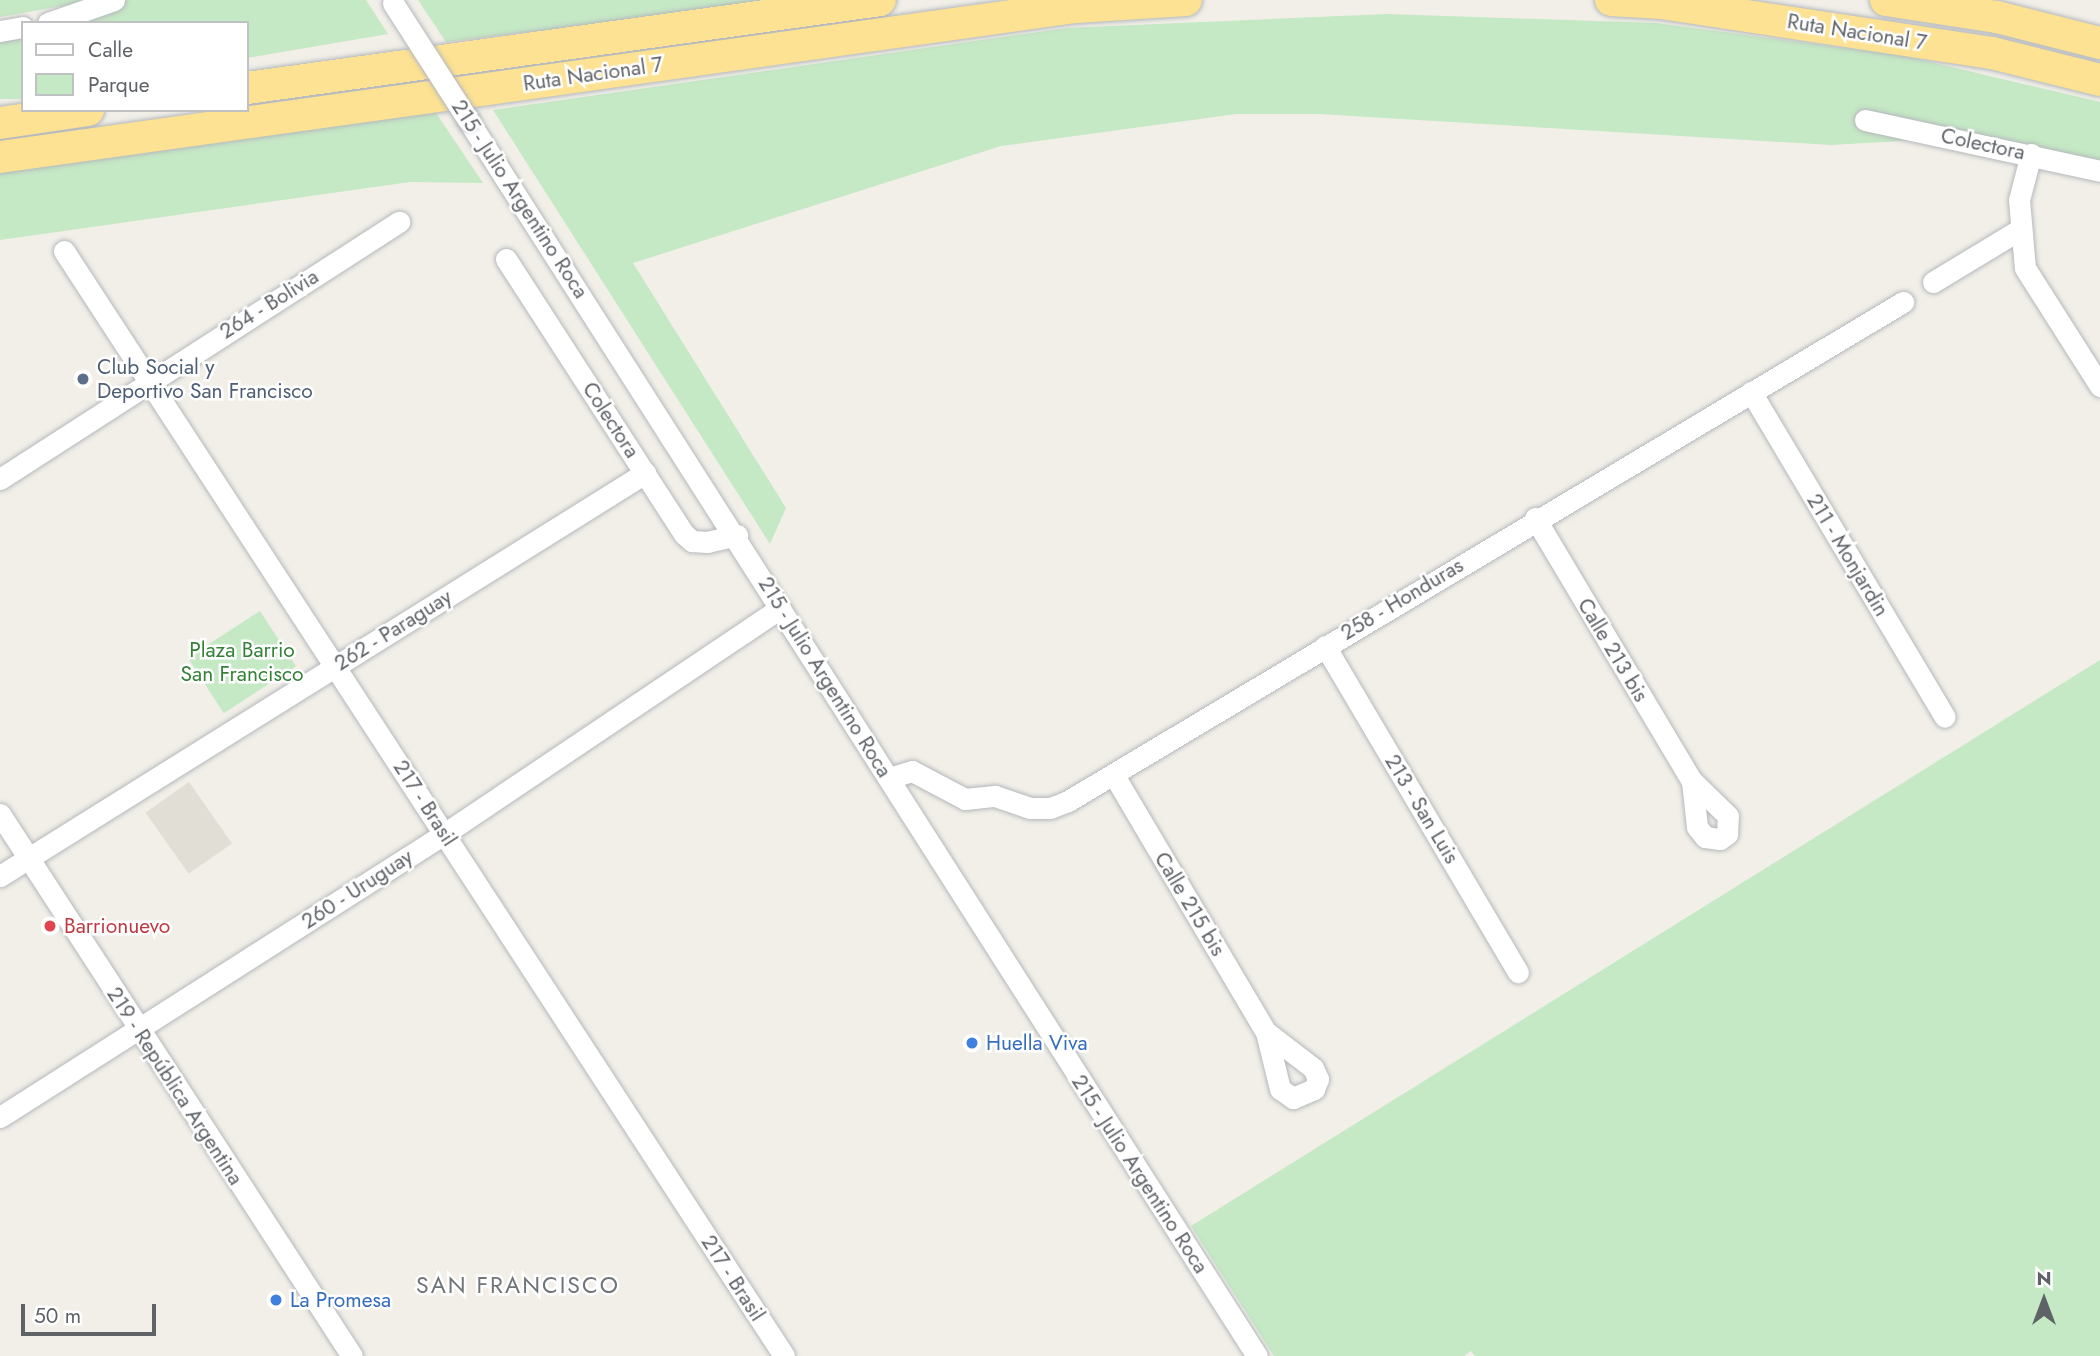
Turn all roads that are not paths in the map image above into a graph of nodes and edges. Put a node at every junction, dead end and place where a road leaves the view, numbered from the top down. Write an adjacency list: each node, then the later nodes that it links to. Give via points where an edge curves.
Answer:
1 (114, 0): 7 (street)
2 (880, 0): 12 (highway, Ruta Nacional 7)
3 (1186, 0): 17 (highway, Ruta Nacional 7, via 1076,7)
4 (1611, 0): 11 (highway, Ruta Nacional 7, via 1661,3 1992,52)
5 (1886, 0): 10 (highway, Ruta Nacional 7, via 1997,17)
6 (392, 2): 31 (street, 215 - Julio Argentino Roca, bridge)
7 (54, 21)
8 (21, 27): 9 (street)
9 (0, 31)
10 (2100, 43)
11 (2100, 80)
12 (248, 88)
13 (73, 112): 15 (highway)
14 (1865, 120): 16 (street, Colectora)
15 (0, 122)
16 (2031, 155): 18 (street, Colectora); 20 (street, via 2019,200)
17 (0, 157)
18 (2100, 171)
19 (399, 222): 25 (street, 264 - Bolivia)
20 (2019, 230): 23 (street); 26 (street, via 2025,268)
21 (64, 251): 25 (street, 217 - Brasil)
22 (506, 259): 28 (street, Colectora)
23 (1933, 282)
24 (1903, 302): 27 (street, 258 - Honduras)
25 (147, 381): 29 (street, 264 - Bolivia); 34 (street, 217 - Brasil)
26 (2100, 386)
27 (1751, 393): 30 (street, 258 - Honduras); 35 (street, 211 - Monjardin)
28 (645, 473): 31 (street, Colectora, via 692,541); 34 (street, 262 - Paraguay)
29 (0, 479)
30 (1535, 518): 33 (street, 258 - Honduras); 38 (street, Calle 213 bis)
31 (737, 535): 32 (street, 215 - Julio Argentino Roca)
32 (780, 608): 37 (street, 215 - Julio Argentino Roca); 40 (street, 260 - Uruguay)
33 (1325, 646): 36 (street, 258 - Honduras); 43 (street, 213 - San Luis)
34 (336, 665): 40 (street, 217 - Brasil); 41 (street, 262 - Paraguay)
35 (1945, 717)
36 (1115, 777): 37 (street, 258 - Honduras, via 1050,808 1030,808 995,796 965,799 912,771); 45 (street, Calle 215 bis)
37 (889, 778): 49 (street, 215 - Julio Argentino Roca)
38 (1692, 782)
39 (0, 814): 41 (street, 219 - República Argentina)
40 (444, 834): 44 (street, 260 - Uruguay); 48 (street, 217 - Brasil)
41 (29, 858): 42 (street, 262 - Paraguay); 44 (street, 219 - República Argentina)
42 (0, 876)
43 (1518, 972)
44 (137, 1030): 46 (street, 260 - Uruguay); 47 (street, 219 - República Argentina)
45 (1266, 1032)
46 (0, 1117)
47 (352, 1356)
48 (784, 1356)
49 (1256, 1356)

